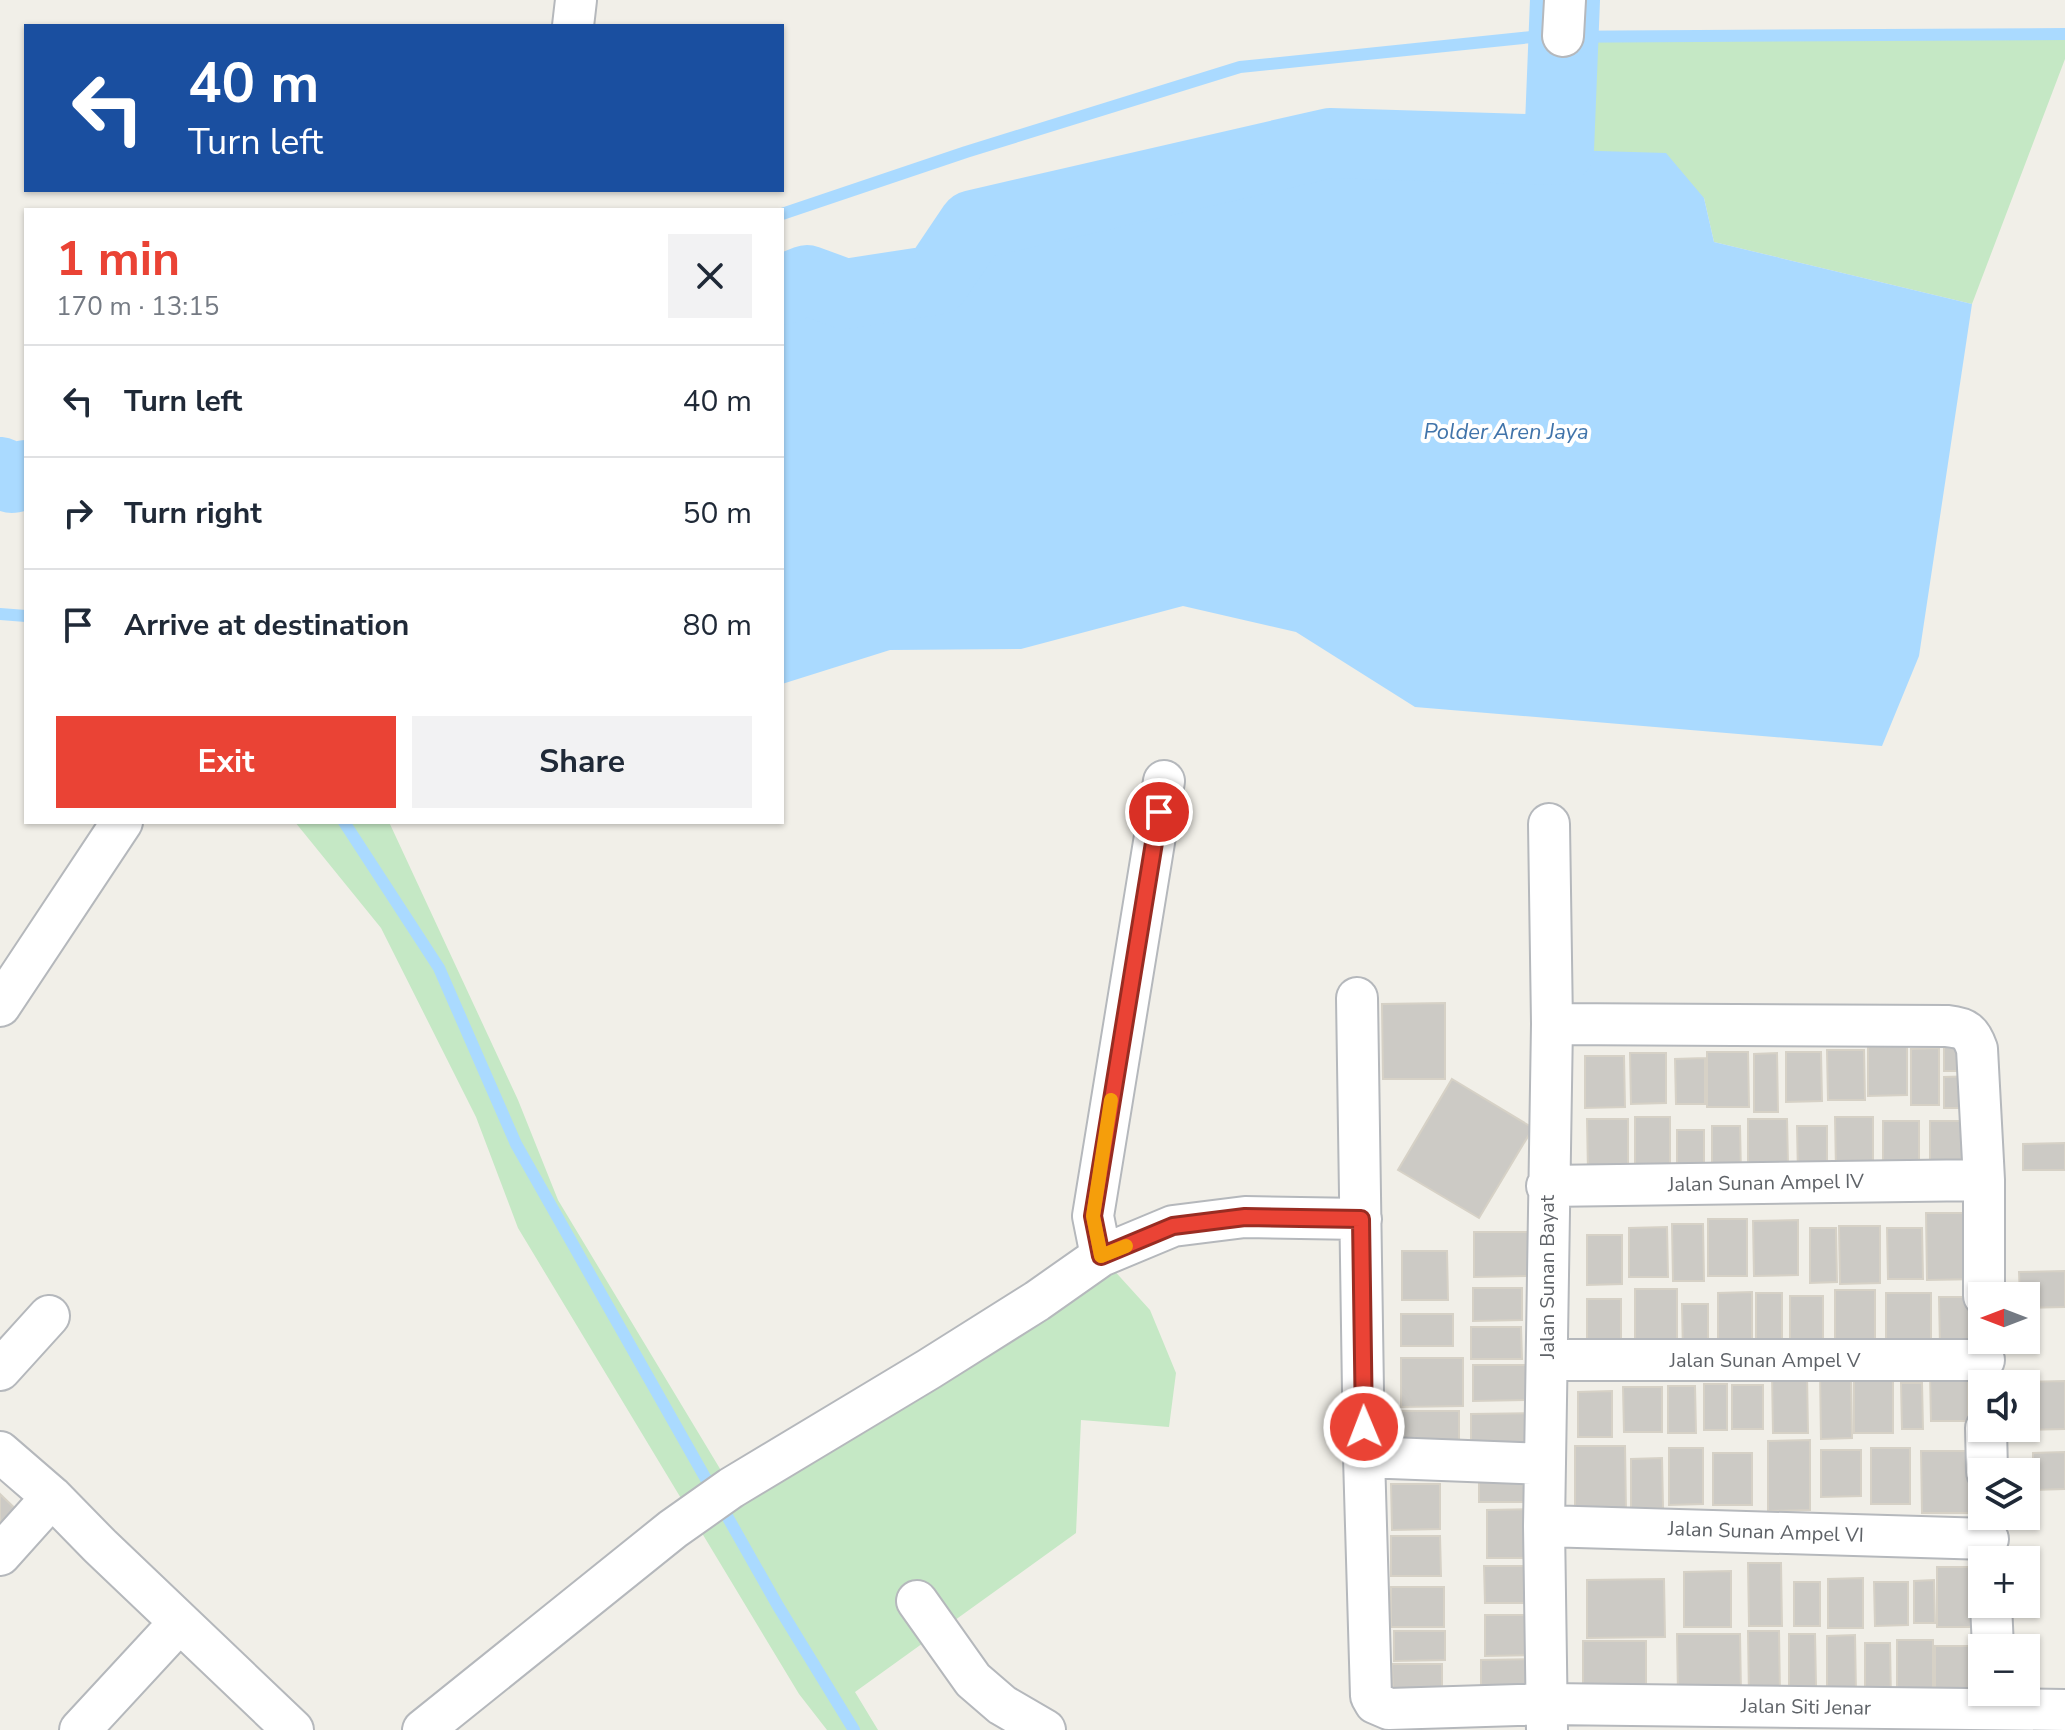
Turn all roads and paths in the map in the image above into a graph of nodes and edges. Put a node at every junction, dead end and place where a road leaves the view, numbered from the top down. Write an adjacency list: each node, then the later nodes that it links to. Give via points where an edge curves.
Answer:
1 (576, 0): 2 (street)
2 (573, 24)
3 (1164, 781): 12 (street, via 1093,1216)
4 (121, 824): 7 (street)
5 (1549, 824): 8 (street, Jalan Sunan Bayat)
6 (1357, 998): 11 (street)
7 (0, 1006)
8 (1552, 1024): 9 (street, via 1962,1028 1972,1034 1977,1049); 10 (street, Jalan Sunan Bayat)
9 (1984, 1180): 10 (street, Jalan Sunan Ampel IV); 13 (street)
10 (1547, 1186): 15 (street, Jalan Sunan Bayat)
11 (1361, 1219): 12 (street, via 1245,1217 1173,1226); 19 (street)
12 (1101, 1256): 33 (street, via 929,1369 731,1488)
13 (1984, 1282)
14 (49, 1316): 17 (street)
15 (1547, 1360): 16 (street, Jalan Sunan Ampel V); 20 (street, Jalan Sunan Bayat)
16 (1985, 1361)
17 (0, 1370)
18 (0, 1452): 21 (street)
19 (1364, 1457): 20 (street); 30 (street, Jalan Siti Jenar, via 1375,1703 1389,1709)
20 (1545, 1464): 22 (street, Jalan Sunan Bayat)
21 (52, 1497): 24 (street); 26 (street)
22 (1544, 1526): 23 (street, Jalan Sunan Ampel VI); 30 (street, Jalan Sunan Bayat)
23 (1988, 1538)
24 (0, 1555)
25 (917, 1601): 34 (street, via 973,1680)
26 (179, 1623): 31 (street); 32 (street)
27 (1968, 1702): 30 (street, Jalan Siti Jenar)
28 (2034, 1706): 29 (street, Jalan Siti Jenar)
29 (2065, 1710)
30 (1547, 1717)
31 (80, 1730)
32 (293, 1730)
33 (423, 1730)
34 (1045, 1730)

